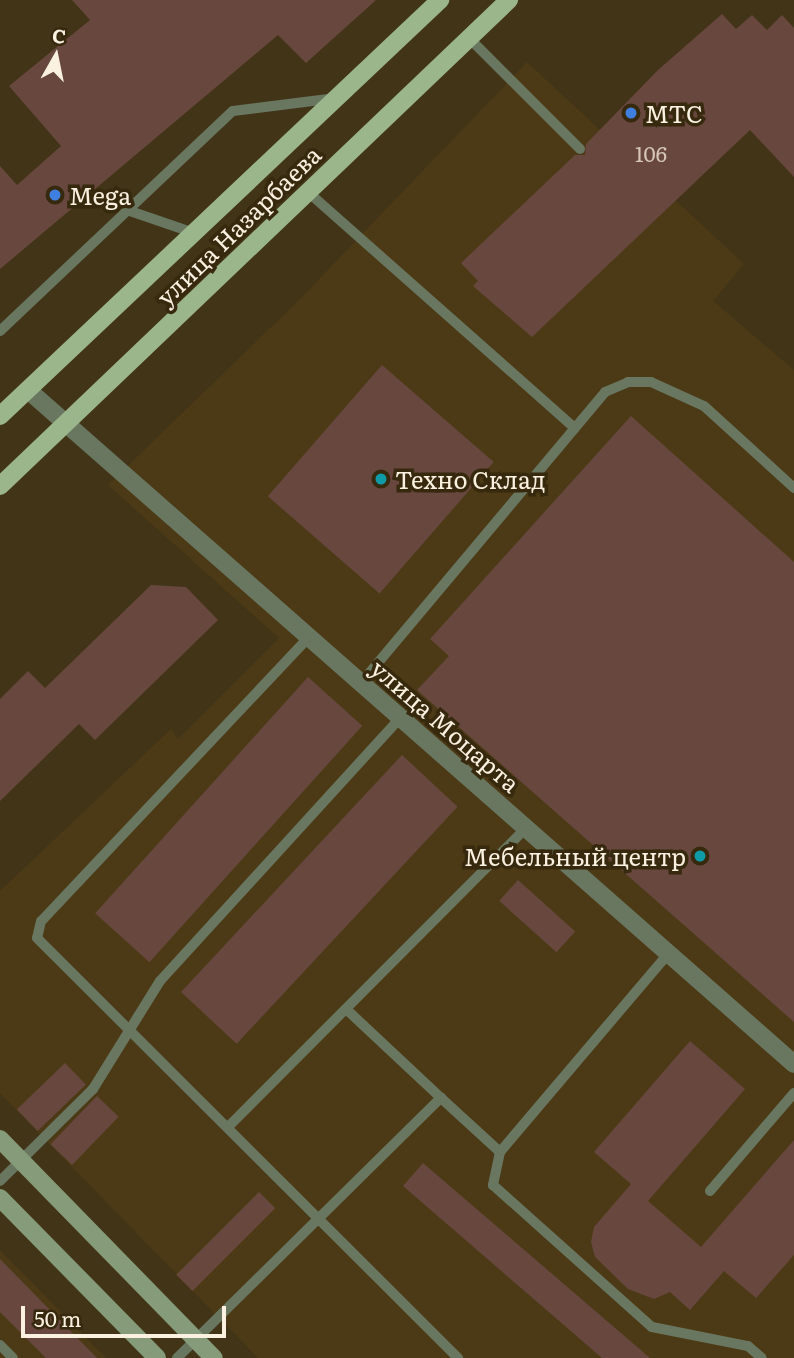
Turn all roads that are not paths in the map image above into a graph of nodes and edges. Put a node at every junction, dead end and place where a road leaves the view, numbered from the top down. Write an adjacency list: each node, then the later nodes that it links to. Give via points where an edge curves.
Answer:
1 (440, 0): 4 (main road, улица Назарбаева)
2 (509, 0): 3 (main road, улица Назарбаева)
3 (470, 38): 5 (lane); 6 (main road, улица Назарбаева)
4 (337, 97): 7 (lane, via 233,111); 8 (main road, улица Назарбаева)
5 (580, 149)
6 (308, 192): 12 (main road, улица Назарбаева); 13 (lane)
7 (127, 210): 8 (lane); 9 (lane)
8 (194, 233): 10 (main road, улица Назарбаева)
9 (0, 331)
10 (28, 390): 11 (main road, улица Назарбаева); 12 (street, улица Моцарта)
11 (0, 416)
12 (66, 423): 14 (main road, улица Назарбаева); 16 (street, улица Моцарта)
13 (576, 428): 15 (lane, via 606,393 651,382 704,406); 17 (lane)
14 (0, 486)
15 (794, 488)
16 (309, 638): 17 (street, улица Моцарта); 22 (lane, via 38,926 41,943)
17 (361, 683): 18 (street, улица Моцарта)
18 (400, 718): 19 (street, улица Моцарта); 22 (lane, via 160,981)
19 (527, 827): 20 (street, улица Моцарта); 21 (lane)
20 (669, 953): 23 (street, улица Моцарта); 28 (lane)
21 (346, 1009): 25 (lane); 26 (lane)
22 (127, 1034): 26 (lane); 29 (lane, via 93,1089)
23 (794, 1065)
24 (794, 1093): 31 (lane)
25 (441, 1098): 28 (lane); 33 (lane)
26 (228, 1127): 33 (lane)
27 (0, 1139): 29 (street)
28 (500, 1152): 41 (lane, via 493,1185 652,1327 748,1346)
29 (21, 1160): 30 (lane); 34 (street)
30 (0, 1181)
31 (710, 1191)
32 (0, 1198): 37 (street)
33 (317, 1218): 34 (lane); 40 (lane)
34 (193, 1337): 38 (lane); 39 (street)
35 (0, 1345): 36 (lane)
36 (13, 1358)
37 (157, 1358)
38 (177, 1358)
39 (214, 1358)
40 (458, 1358)
41 (762, 1358)

